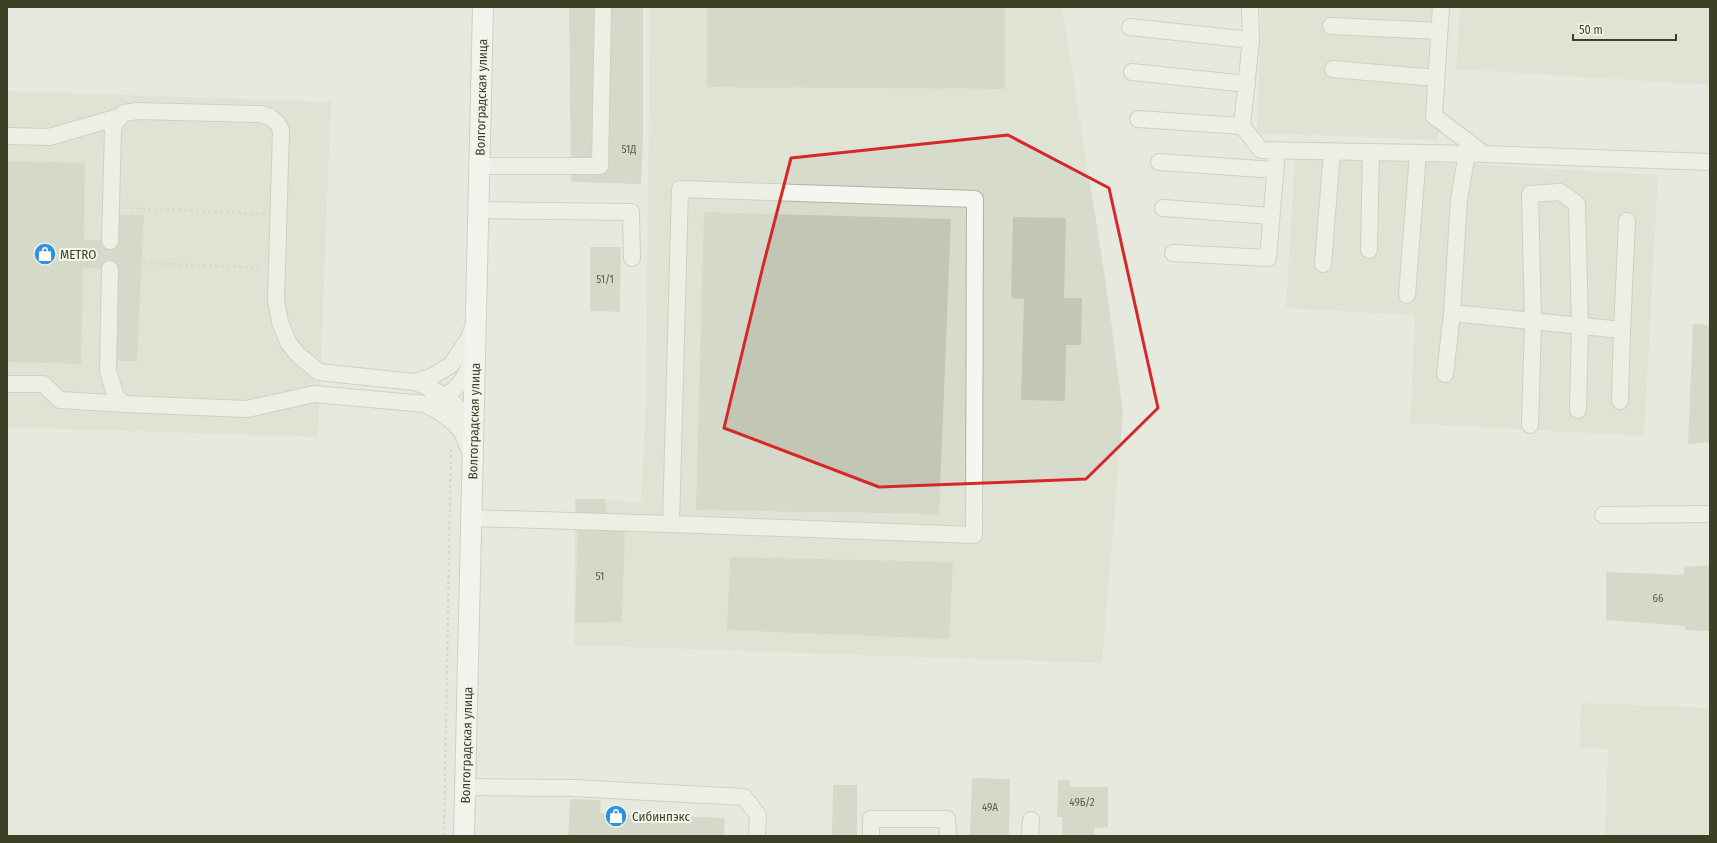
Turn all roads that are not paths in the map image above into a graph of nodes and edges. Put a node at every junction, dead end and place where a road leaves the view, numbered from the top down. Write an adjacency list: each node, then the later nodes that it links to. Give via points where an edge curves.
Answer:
1 (483, 7): 25 (main road, Волгоградская улица)
2 (603, 7): 25 (lane, via 600,166)
3 (1250, 7): 8 (lane)
4 (1441, 7): 7 (lane)
5 (1331, 26): 7 (lane)
6 (1130, 27): 8 (lane)
7 (1439, 31): 11 (lane)
8 (1251, 40): 12 (lane)
9 (1333, 69): 11 (lane)
10 (1132, 72): 12 (lane)
11 (1436, 78): 22 (lane, via 1434,116)
12 (1247, 84): 15 (lane)
13 (119, 117): 16 (lane, via 49,137); 31 (lane, via 113,130); 45 (lane, via 124,113 137,111 261,114 278,122 282,130 276,300 280,322 288,342 297,354 319,372)
14 (1138, 119): 15 (lane)
15 (1242, 126): 17 (lane, via 1261,150)
16 (7, 136)
17 (1277, 151): 18 (lane); 26 (lane)
18 (1332, 152): 19 (lane); 35 (lane)
19 (1371, 152): 20 (lane); 32 (lane)
20 (1418, 153): 21 (lane); 37 (lane)
21 (1467, 154): 22 (lane); 38 (lane, via 1459,200)
22 (1484, 154): 24 (lane)
23 (1159, 162): 26 (lane)
24 (1710, 162)
25 (479, 166): 28 (main road, Волгоградская улица)
26 (1275, 170): 29 (lane)
27 (1163, 208): 29 (lane)
28 (478, 210): 34 (lane, via 631,212); 39 (main road, Волгоградская улица)
29 (1271, 216): 33 (lane, via 1268,258)
30 (1627, 221): 42 (lane)
31 (110, 241)
32 (1369, 250)
33 (1173, 253)
34 (632, 258)
35 (1323, 264)
36 (110, 269): 49 (lane, via 108,371 118,400)
37 (1408, 295)
38 (1452, 313): 40 (lane); 44 (lane)
39 (476, 321): 43 (main road, Волгоградская улица); 45 (lane, via 469,338 451,365 431,377)
40 (1533, 322): 41 (lane); 41 (lane, via 1530,194 1560,192 1577,204); 53 (lane)
41 (1580, 326): 42 (lane); 51 (lane)
42 (1622, 330): 48 (lane)
43 (475, 347): 47 (lane, via 470,367 462,381); 52 (main road, Волгоградская улица)
44 (1445, 374)
45 (414, 382): 47 (lane, via 432,388)
46 (7, 384): 49 (lane, via 43,384 60,400)
47 (445, 397): 50 (lane); 52 (lane, via 457,405)
48 (1620, 401)
49 (126, 404): 50 (lane, via 247,409 314,394)
50 (425, 404): 54 (lane, via 442,413 462,432)
51 (1578, 410)
52 (473, 425): 54 (main road, Волгоградская улица)
53 (1530, 425)
54 (472, 459): 57 (main road, Волгоградская улица)
55 (1710, 514): 56 (lane)
56 (1603, 515)
57 (471, 518): 58 (lane); 59 (main road, Волгоградская улица)
58 (671, 524): 58 (lane, via 680,189 975,199 974,535)
59 (465, 787): 60 (main road, Волгоградская улица); 61 (lane, via 573,788 744,797 758,815)
60 (464, 836)
61 (757, 836)
62 (871, 836): 63 (lane, via 872,819 947,819)
63 (948, 836)

